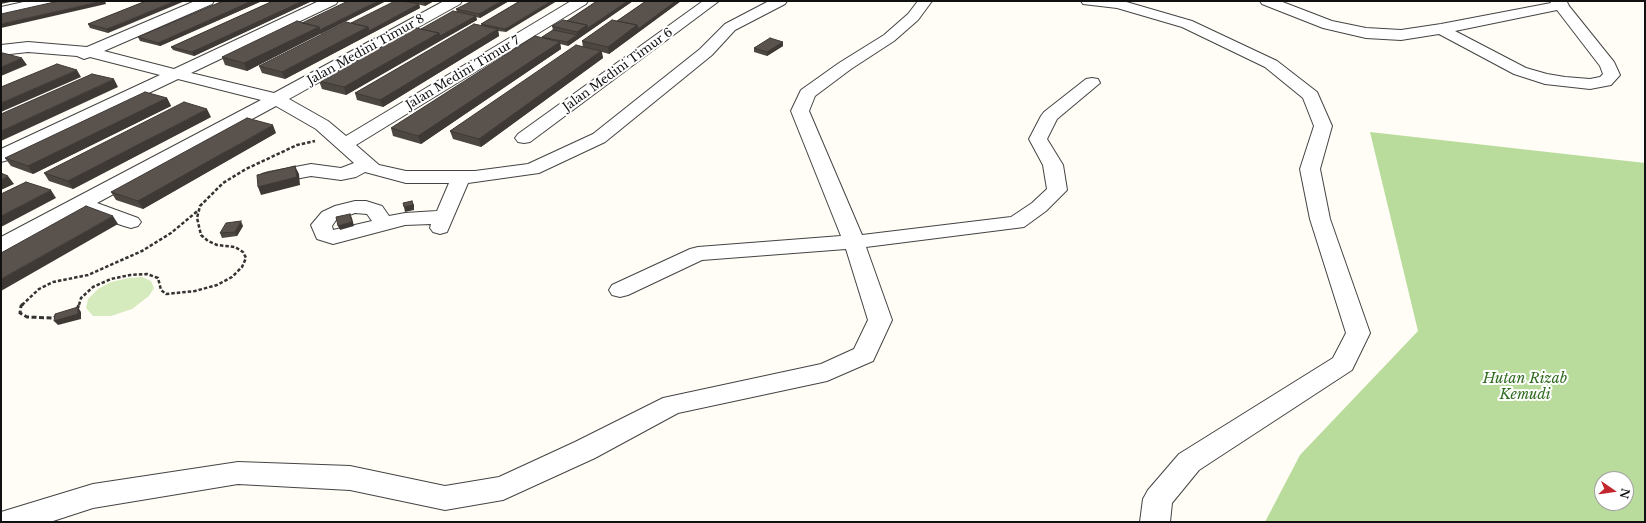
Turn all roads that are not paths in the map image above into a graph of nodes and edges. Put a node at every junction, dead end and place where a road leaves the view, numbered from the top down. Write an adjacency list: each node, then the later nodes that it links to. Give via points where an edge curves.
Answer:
1 (48, 1): 12 (street)
2 (207, 1): 15 (street)
3 (331, 1): 17 (street)
4 (455, 1): 19 (street, Jalan Medini Timur 8)
5 (581, 1): 21 (street, Jalan Medini Timur 7)
6 (712, 1): 20 (street, Jalan Medini Timur 6)
7 (778, 1): 24 (street, via 730,27 706,52 599,138 532,170)
8 (925, 1): 29 (street, via 913,17 889,38 807,94 800,111)
9 (1088, 1): 33 (street, via 1118,4 1187,24 1271,64 1311,96 1323,126 1310,169 1320,219 1358,332 1342,364 1189,462 1158,499)
10 (1267, 1): 13 (street, via 1328,25 1366,33 1401,35)
11 (1560, 3): 13 (street); 13 (street, via 1608,65 1612,75 1605,82 1590,84 1559,81 1520,71)
12 (1, 11)
13 (1441, 29)
14 (1, 50): 15 (street, via 28,47)
15 (88, 52): 16 (street); 17 (street)
16 (59, 64)
17 (176, 74): 19 (street); 22 (street)
18 (1092, 83): 29 (street, via 1050,116 1038,139 1053,165 1058,190 1017,223)
19 (276, 99): 21 (street, via 322,125); 26 (street, Jalan Medini Timur 8)
20 (524, 138)
21 (341, 142): 23 (street)
22 (1, 156)
23 (366, 164): 24 (street, via 372,169 406,177); 25 (street, via 345,174 311,170)
24 (461, 177): 28 (street, via 442,222 405,219)
25 (268, 179)
26 (80, 204): 27 (street); 30 (street, Jalan Medini Timur 8)
27 (131, 222)
28 (384, 224)
29 (854, 242): 31 (street, via 698,254); 32 (street, via 880,320 864,356 827,372 672,405 585,450 503,488 445,498 350,478 238,472 93,496)
30 (1, 246)
31 (620, 290)
32 (10, 522)
33 (1155, 522)

